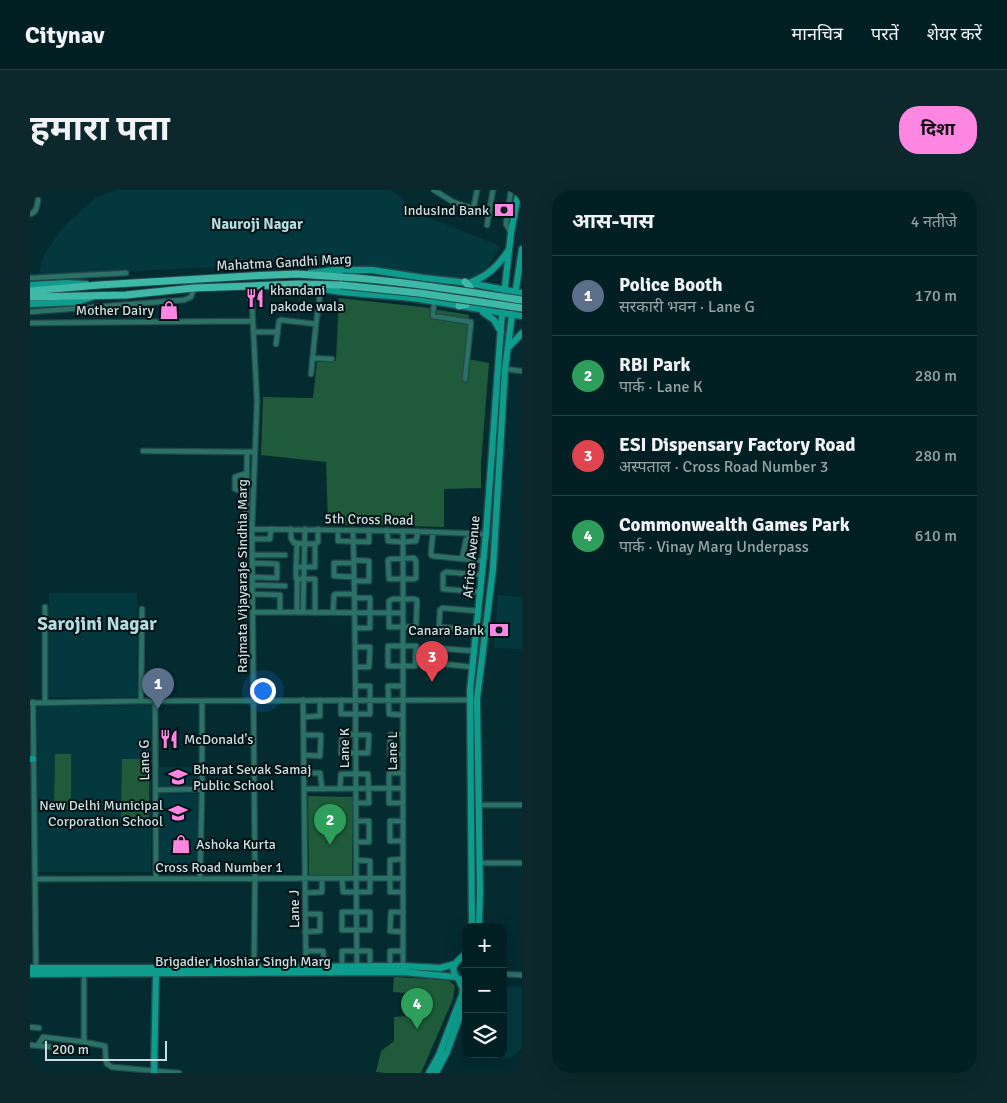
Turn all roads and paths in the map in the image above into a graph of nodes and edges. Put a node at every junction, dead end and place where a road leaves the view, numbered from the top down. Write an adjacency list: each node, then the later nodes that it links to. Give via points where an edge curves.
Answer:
1 (434, 190): 2 (street, via 471,208)
2 (478, 190)
3 (493, 190): 8 (street)
4 (512, 190): 9 (street, via 506,224)
5 (519, 190): 9 (main road, Africa Avenue)
6 (38, 200): 7 (street, via 35,211)
7 (30, 214)
8 (487, 225)
9 (511, 233): 10 (main road, Africa Avenue)
10 (509, 248): 17 (main road, via 490,273); 23 (main road, Africa Avenue)
11 (522, 249): 26 (main road)
12 (246, 268): 15 (main road)
13 (126, 273): 16 (street)
14 (297, 274): 15 (main road, Mahatma Gandhi Marg); 17 (main road, Mahatma Gandhi Marg, via 372,270); 29 (main road, bridge, via 378,279)
15 (246, 276): 19 (main road, Mahatma Gandhi Marg)
16 (30, 278)
17 (467, 283): 23 (main road, Mahatma Gandhi Marg); 32 (main road, via 470,287 467,304)
18 (30, 285): 19 (main road, via 67,282)
19 (99, 285): 25 (main road, Mahatma Gandhi Marg)
20 (252, 286): 21 (main road, Mahatma Gandhi Marg, via 299,284); 22 (main road, Mahatma Gandhi Marg); 39 (street, Rajmata Vijayaraje Sindhia Marg)
21 (321, 287): 30 (main road, Mahatma Gandhi Marg, via 331,291); 33 (main road, bridge, via 419,292); 41 (street)
22 (194, 288): 27 (main road, Mahatma Gandhi Marg); 35 (street, via 191,297 184,300)
23 (505, 290): 26 (main road, Mahatma Gandhi Marg); 36 (main road, Africa Avenue)
24 (30, 291): 25 (main road)
25 (64, 292): 27 (main road); 28 (main road)
26 (519, 292): 37 (main road, Africa Avenue)
27 (98, 294): 31 (main road, Mahatma Gandhi Marg, via 77,302)
28 (30, 297)
29 (522, 300)
30 (434, 302): 32 (main road, Mahatma Gandhi Marg); 53 (street, via 432,316 471,322)
31 (30, 304)
32 (459, 306): 34 (main road, Mahatma Gandhi Marg)
33 (522, 308)
34 (481, 310): 36 (main road, Mahatma Gandhi Marg); 44 (main road, via 494,320)
35 (30, 312)
36 (502, 313): 37 (main road, Mahatma Gandhi Marg); 44 (main road, Africa Avenue)
37 (512, 315): 38 (main road, Mahatma Gandhi Marg); 47 (main road, Africa Avenue)
38 (522, 316)
39 (253, 321): 40 (street); 42 (street, Rajmata Vijayaraje Sindhia Marg)
40 (30, 323)
41 (316, 324): 43 (street, via 282,320 279,321); 48 (street)
42 (254, 332): 43 (street); 56 (street, Rajmata Vijayaraje Sindhia Marg)
43 (278, 332): 46 (street)
44 (502, 333): 73 (main road, Africa Avenue)
45 (522, 334): 47 (main road)
46 (276, 344)
47 (508, 348): 50 (main road, Africa Avenue)
48 (313, 358): 49 (street); 52 (street)
49 (332, 359)
50 (505, 370): 51 (street); 165 (main road, Africa Avenue, via 493,569 477,699)
51 (522, 371)
52 (311, 374)
53 (465, 379)
54 (143, 451): 55 (street)
55 (247, 452): 56 (street); 57 (street)
56 (255, 452): 60 (street, Rajmata Vijayaraje Sindhia Marg)
57 (247, 473): 58 (street); 58 (street, via 235,477 235,489)
58 (246, 492): 59 (street)
59 (246, 526)
60 (252, 529): 61 (street, 5th Cross Road); 74 (street, Rajmata Vijayaraje Sindhia Marg)
61 (272, 529): 62 (street, 5th Cross Road); 74 (street, via 270,539)
62 (291, 529): 63 (street, 5th Cross Road); 77 (street, via 292,540)
63 (305, 529): 64 (street, 5th Cross Road); 78 (street)
64 (318, 530): 65 (street, 5th Cross Road); 79 (street, via 318,542)
65 (338, 530): 66 (street, 5th Cross Road); 75 (street, via 338,541)
66 (353, 530): 67 (street, 5th Cross Road); 75 (street, Lane K)
67 (369, 530): 68 (street, 5th Cross Road); 75 (street, via 369,542)
68 (387, 530): 69 (street, 5th Cross Road); 76 (street, via 388,541)
69 (403, 531): 70 (street, 5th Cross Road); 76 (street, Lane L)
70 (418, 531): 71 (street, 5th Cross Road); 76 (street, via 416,541)
71 (434, 532): 72 (street, 5th Cross Road); 83 (street, via 431,555)
72 (475, 534): 73 (street, 5th Cross Road); 83 (street, via 466,540)
73 (486, 534): 84 (main road, Africa Avenue)
74 (252, 539): 80 (street, Rajmata Vijayaraje Sindhia Marg)
75 (353, 542): 85 (street, Lane K)
76 (403, 542): 82 (street, Lane L)
77 (297, 544): 78 (street); 89 (street)
78 (305, 544): 79 (street); 87 (street)
79 (315, 544): 88 (street)
80 (252, 555): 81 (street); 86 (street, Rajmata Vijayaraje Sindhia Marg)
81 (285, 555)
82 (403, 558): 96 (street, Lane L); 96 (street, via 416,560 416,578); 96 (street, via 388,560 388,579)
83 (462, 558): 84 (street)
84 (483, 560): 90 (main road, Africa Avenue)
85 (354, 562): 95 (street, Lane K); 95 (street, via 369,561 369,581); 95 (street, via 334,563 334,576)
86 (252, 563): 91 (street, Rajmata Vijayaraje Sindhia Marg); 91 (street, via 277,564 277,578)
87 (304, 567): 88 (street); 89 (street); 93 (street)
88 (315, 567): 94 (street)
89 (296, 568): 92 (street)
90 (482, 575): 99 (main road, Africa Avenue); 99 (street, via 444,574 443,589)
91 (252, 577): 97 (street, Rajmata Vijayaraje Sindhia Marg)
92 (297, 579): 93 (street); 108 (street)
93 (303, 579): 94 (street); 109 (street)
94 (315, 579): 110 (street)
95 (354, 579): 101 (street, Lane K)
96 (403, 579): 102 (street, Lane L)
97 (252, 585): 98 (street); 100 (street, Rajmata Vijayaraje Sindhia Marg)
98 (285, 586)
99 (480, 592): 105 (main road, Africa Avenue)
100 (252, 594): 106 (street, Rajmata Vijayaraje Sindhia Marg); 107 (street, via 280,595)
101 (354, 596): 111 (street, via 334,595); 112 (street, Lane K); 113 (street, via 370,598)
102 (403, 600): 114 (street, via 389,601); 115 (street, Lane L); 116 (street, via 417,601 416,627)
103 (45, 607): 140 (street)
104 (142, 609): 135 (street)
105 (478, 611): 118 (main road, Africa Avenue); 118 (street, via 440,610 439,627)
106 (253, 612): 107 (street); 138 (street, Rajmata Vijayaraje Sindhia Marg)
107 (280, 612): 108 (street)
108 (297, 612): 109 (street)
109 (303, 612): 110 (street)
110 (315, 612): 111 (street)
111 (333, 613): 112 (street)
112 (355, 613): 113 (street); 117 (street, Lane K)
113 (370, 613): 114 (street); 117 (street, via 370,628)
114 (389, 613): 115 (street); 116 (street, via 389,627)
115 (403, 613): 116 (street, Lane L)
116 (403, 627): 119 (street, Lane L)
117 (355, 628): 120 (street, Lane K)
118 (476, 630): 121 (main road, Africa Avenue)
119 (403, 646): 122 (street, Lane L); 122 (street, via 416,646 415,666); 122 (street, via 388,646 388,666)
120 (355, 647): 123 (street, Lane K); 123 (street, via 370,647 370,667)
121 (474, 651): 124 (main road, Africa Avenue); 124 (street, via 435,648 434,664)
122 (403, 666): 126 (street, Lane L)
123 (355, 667): 125 (street, Lane K)
124 (472, 667): 134 (main road, Africa Avenue)
125 (356, 686): 127 (street, via 370,686); 131 (street, Lane K)
126 (403, 686): 132 (street, via 388,686); 133 (street, Lane L)
127 (370, 696): 131 (street); 132 (street); 141 (street, via 370,714)
128 (303, 700): 129 (street); 138 (street); 143 (street, Lane J)
129 (320, 700): 130 (street); 143 (street, via 320,716)
130 (341, 700): 131 (street); 141 (street, via 341,714)
131 (356, 700): 141 (street, Lane K)
132 (388, 700): 133 (street); 142 (street, via 389,714)
133 (403, 700): 134 (street); 142 (street, Lane L)
134 (470, 700): 192 (main road, Africa Avenue)
135 (141, 701): 136 (street); 140 (street)
136 (155, 701): 137 (street); 161 (street, Lane G)
137 (202, 701): 138 (street); 162 (street)
138 (253, 701): 177 (street, Rajmata Vijayaraje Sindhia Marg)
139 (31, 702): 140 (street); 150 (street)
140 (45, 702)
141 (356, 715): 144 (street, Lane K)
142 (403, 715): 145 (street, Lane L)
143 (304, 716): 146 (street, Lane J)
144 (356, 734): 147 (street, Lane K); 147 (street, via 369,735 368,753); 147 (street, via 342,734 341,753)
145 (403, 734): 148 (street, Lane L); 148 (street, via 390,734 390,754)
146 (304, 735): 149 (street, Lane J); 149 (street, via 321,735 320,756)
147 (356, 754): 151 (street, Lane K)
148 (403, 754): 152 (street, Lane L)
149 (304, 756): 153 (street, Lane J)
150 (31, 759): 175 (street)
151 (356, 773): 155 (street, via 341,774); 156 (street, Lane K); 157 (street, via 368,774)
152 (403, 773): 158 (street, via 389,773); 159 (street, Lane L)
153 (304, 774): 154 (street, via 320,773); 160 (street, Lane J)
154 (322, 788): 155 (street); 160 (street)
155 (340, 788): 156 (street)
156 (356, 788): 157 (street); 163 (street, Lane K)
157 (369, 788): 158 (street); 163 (street, via 369,803)
158 (389, 788): 159 (street); 164 (street, via 389,803)
159 (403, 788): 164 (street, Lane L)
160 (304, 789): 178 (street, Lane J)
161 (156, 790): 162 (street); 176 (street, Lane G)
162 (202, 790): 185 (street)
163 (356, 803): 168 (street, Lane K)
164 (403, 803): 167 (street, Lane L)
165 (478, 805): 166 (street); 173 (main road, Africa Avenue)
166 (522, 805)
167 (403, 820): 170 (street, Lane L); 170 (street, via 390,821 390,841)
168 (356, 821): 169 (street, Lane K); 169 (street, via 370,821 369,842)
169 (356, 842): 172 (street, Lane K)
170 (403, 842): 171 (street, Lane L)
171 (403, 859): 183 (street, via 390,860); 184 (street, Lane L)
172 (356, 860): 181 (street, Lane K); 182 (street, via 370,861)
173 (480, 863): 174 (street); 193 (main road, Africa Avenue)
174 (522, 863)
175 (34, 878): 176 (street, Cross Road Number 1); 206 (street)
176 (156, 878): 185 (street, Cross Road Number 1)
177 (255, 878): 178 (street, Cross Road Number 1); 185 (street, Cross Road Number 1); 211 (street, Rajmata Vijayaraje Sindhia Marg)
178 (305, 878): 179 (street, Cross Road Number 1); 188 (street, Lane J)
179 (322, 878): 180 (street, Cross Road Number 1); 188 (street, via 322,892)
180 (342, 878): 181 (street, Cross Road Number 1); 186 (street, via 343,892)
181 (356, 878): 182 (street, Cross Road Number 1); 186 (street, Lane K)
182 (370, 878): 183 (street, Cross Road Number 1); 186 (street, via 370,892)
183 (390, 878): 184 (street, Cross Road Number 1); 187 (street, via 390,892)
184 (403, 878): 187 (street, Lane L)
185 (200, 879)
186 (356, 892): 189 (street, Lane K)
187 (403, 892): 190 (street, Lane L)
188 (305, 893): 191 (street, Lane J)
189 (356, 912): 194 (street, Lane K); 194 (street, via 370,912 370,930); 194 (street, via 342,912 342,930)
190 (403, 912): 196 (street, Lane L); 196 (street, via 391,912 390,931)
191 (305, 914): 195 (street, Lane J); 195 (street, via 320,914 320,931)
192 (472, 923)
193 (479, 923)
194 (356, 930): 198 (street, Lane K)
195 (306, 932): 197 (street, Lane J)
196 (403, 932): 199 (street, Lane L)
197 (306, 951): 202 (street, via 323,951); 205 (street, Lane J)
198 (357, 951): 200 (street, via 370,951); 204 (street, via 342,951); 208 (street, Lane K)
199 (403, 951): 203 (street, via 390,950); 207 (street, Lane L)
200 (370, 960)
201 (460, 960): 207 (main road, Brigadier Hoshiar Singh Marg, via 440,968); 215 (main road, via 454,971)
202 (324, 961)
203 (390, 961)
204 (342, 962)
205 (306, 967): 208 (main road, Brigadier Hoshiar Singh Marg); 211 (main road, Brigadier Hoshiar Singh Marg)
206 (33, 968): 209 (main road)
207 (403, 969): 208 (main road, Brigadier Hoshiar Singh Marg); 215 (main road, Brigadier Hoshiar Singh Marg)
208 (357, 970): 211 (main road, Brigadier Hoshiar Singh Marg)
209 (84, 971): 210 (main road, Brigadier Hoshiar Singh Marg); 212 (main road, Brigadier Hoshiar Singh Marg); 219 (street)
210 (156, 971): 211 (main road, Brigadier Hoshiar Singh Marg); 223 (main road)
211 (254, 971)
212 (30, 974)
213 (507, 974): 214 (street)
214 (522, 975)
215 (460, 979): 225 (main road, via 462,995)
216 (462, 1010): 226 (main road)
217 (30, 1028): 218 (street)
218 (39, 1028)
219 (85, 1042): 221 (street, via 43,1037); 223 (street, via 105,1046 107,1064 112,1067)
220 (30, 1045): 221 (street)
221 (38, 1046): 222 (street)
222 (63, 1048)
223 (155, 1072): 224 (street)
224 (179, 1073)
225 (429, 1073)
226 (436, 1073)

